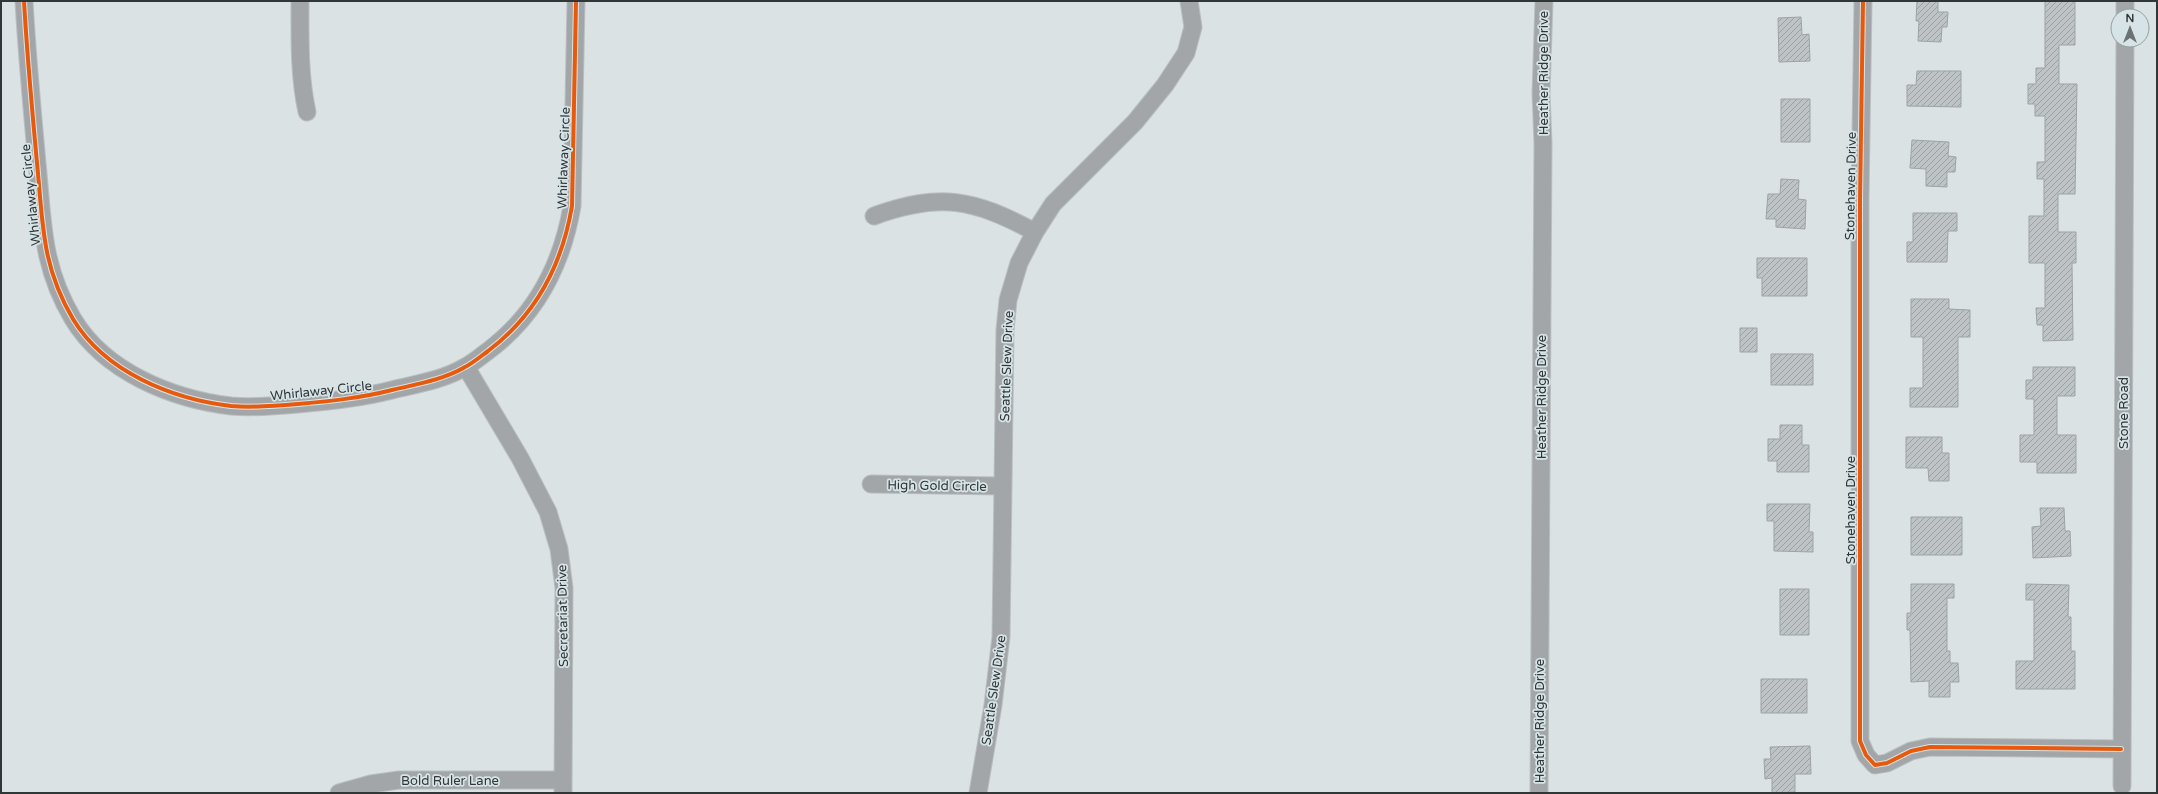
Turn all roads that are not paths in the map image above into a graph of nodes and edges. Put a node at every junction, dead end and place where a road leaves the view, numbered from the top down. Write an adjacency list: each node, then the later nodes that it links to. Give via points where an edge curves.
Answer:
1 (24, 1): 11 (street, Whirlaway Circle, via 40,214 49,266 54,282 74,320 114,362 142,380 186,397 231,406 261,407 361,398 431,381)
2 (300, 1): 8 (street, via 300,67)
3 (576, 1): 11 (street, Whirlaway Circle, via 574,187 569,227 557,265 530,310 504,339)
4 (1189, 1): 10 (street, Seattle Slew Drive, via 1193,27 1186,53 1178,67 1135,122 1053,204)
5 (1544, 1): 19 (street, Heather Ridge Drive)
6 (1863, 1): 14 (street, Stonehaven Drive, via 1860,206 1860,741 1866,755 1875,765 1887,763 1911,751 1930,747)
7 (2124, 48): 14 (street, Stone Road)
8 (307, 112)
9 (874, 216): 10 (street, via 923,202 945,201 988,209)
10 (1035, 232): 13 (street, Seattle Slew Drive, via 1019,263 1008,300 1005,330)
11 (466, 367): 15 (street, Secretariat Drive, via 520,458 544,506 559,549 564,588)
12 (871, 484): 13 (street, High Gold Circle)
13 (1002, 486): 18 (street, Seattle Slew Drive, via 1001,637 993,705)
14 (2121, 748): 16 (street, Stone Road)
15 (563, 786): 17 (street, Bold Ruler Lane, via 554,780 399,780 371,784)
16 (2122, 786)
17 (339, 793)
18 (978, 793)
19 (1539, 793)

